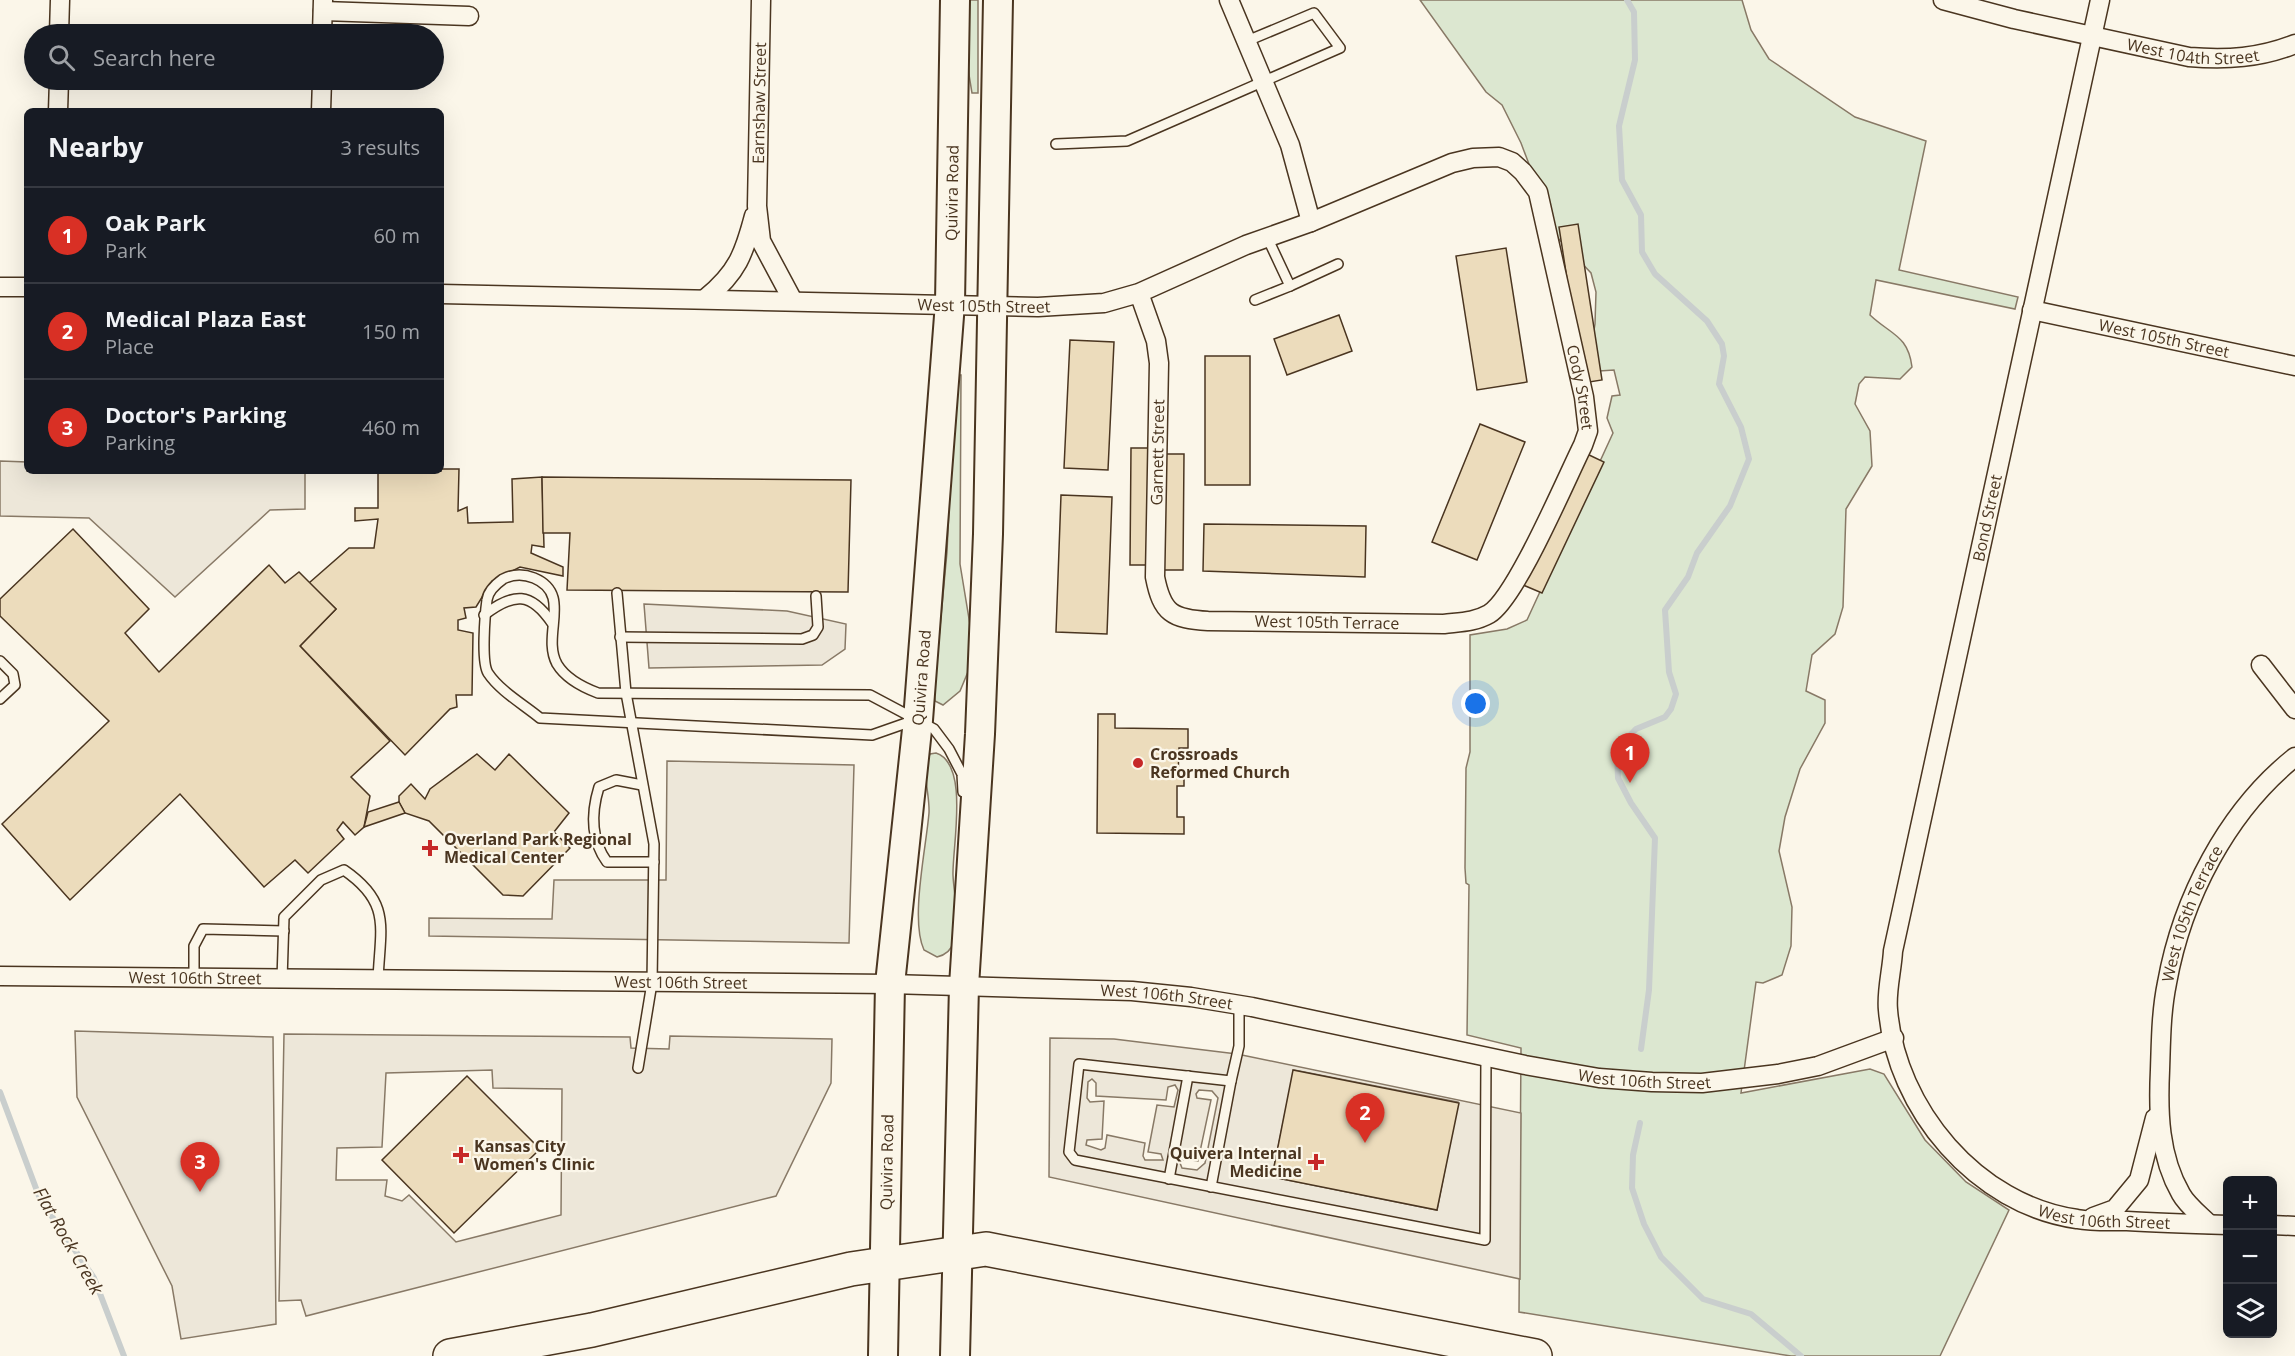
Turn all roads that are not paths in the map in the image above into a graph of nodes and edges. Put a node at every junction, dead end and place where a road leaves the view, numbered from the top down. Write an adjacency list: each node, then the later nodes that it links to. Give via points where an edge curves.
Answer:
1 (60, 0): 10 (street)
2 (761, 0): 22 (street, Earnshaw Street)
3 (955, 0): 34 (main road, Quivira Road)
4 (998, 0): 35 (main road)
5 (1229, 0): 13 (street)
6 (1943, 0): 12 (street)
7 (2100, 0): 12 (street, Bond Street)
8 (323, 6): 9 (street); 11 (street)
9 (469, 16)
10 (59, 24)
11 (322, 24)
12 (2092, 36): 14 (street, West 104th Street, via 2215,59 2248,58); 36 (street, Bond Street)
13 (1247, 41): 15 (street); 15 (lane, via 1314,14 1340,48)
14 (2295, 44)
15 (1263, 81): 20 (lane, via 1127,141); 23 (street, via 1290,145)
16 (59, 90): 18 (street)
17 (322, 90): 19 (street)
18 (58, 108)
19 (321, 108)
20 (1056, 144)
21 (1499, 157): 23 (street, West 105th Street, via 1452,163); 41 (street, Cody Street, via 1512,162 1528,177 1543,207 1588,431 1521,573)
22 (757, 206): 31 (street, Earnshaw Street, via 739,264); 32 (street, Earnshaw Street, via 761,241)
23 (1311, 222): 24 (street, West 105th Street)
24 (1267, 237): 27 (lane); 29 (street, West 105th Street)
25 (1338, 264): 27 (lane)
26 (0, 286): 28 (street)
27 (1290, 286): 33 (lane)
28 (24, 287)
29 (1139, 293): 35 (street, West 105th Street, via 1104,303); 40 (street, Garnett Street, via 1159,352 1155,577 1159,599)
30 (444, 294): 31 (street, West 105th Street)
31 (706, 298): 32 (street, West 105th Street)
32 (792, 299): 34 (street, West 105th Street)
33 (1255, 300)
34 (950, 303): 35 (street, West 105th Street); 50 (main road, Quivira Road)
35 (993, 305): 57 (main road, via 980,723)
36 (2032, 310): 37 (street, West 105th Street); 67 (street, Bond Street, via 1893,951 1888,1010)
37 (2295, 366)
38 (617, 593): 44 (lane)
39 (816, 596): 44 (lane, via 818,627 813,635 802,639)
40 (1166, 610): 41 (street, West 105th Terrace, via 1182,618 1208,621 1444,624 1472,621)
41 (1489, 614)
42 (484, 615): 43 (lane, via 516,597 533,601); 43 (lane, via 488,595 497,583 510,576 526,575 546,583 555,600); 51 (lane, via 486,670 498,685 540,718)
43 (552, 623): 47 (lane, via 556,663 567,677 598,693)
44 (620, 637): 47 (lane)
45 (0, 661): 48 (lane, via 13,674 15,685)
46 (2261, 665): 49 (street)
47 (626, 693): 50 (lane, via 870,695); 51 (lane)
48 (0, 699)
49 (2295, 709)
50 (918, 720): 51 (lane, via 872,735); 54 (lane, via 934,729 949,749 962,774); 64 (main road, Quivira Road)
51 (631, 723): 53 (lane)
52 (2295, 757): 72 (street, West 105th Terrace, via 2273,775 2228,832 2200,882 2179,932 2161,1023)
53 (642, 785): 55 (lane); 55 (lane, via 616,780 599,787 593,807 597,848 607,862)
54 (963, 801)
55 (654, 862): 63 (lane)
56 (960, 871): 57 (lane)
57 (969, 898): 65 (main road)
58 (284, 931): 60 (lane, via 203,930 194,946); 61 (lane); 62 (lane, via 284,917 313,887 344,870 365,884 380,910)
59 (0, 976): 60 (street, West 106th Street)
60 (194, 978): 61 (street, West 106th Street)
61 (282, 980): 62 (street, West 106th Street)
62 (378, 980): 63 (street, West 106th Street)
63 (652, 983): 64 (street, West 106th Street); 69 (lane)
64 (890, 984): 65 (street, West 106th Street); 81 (main road, Quivira Road)
65 (964, 986): 66 (street, West 106th Street, via 1132,991); 80 (main road)
66 (1239, 1005): 68 (street, West 106th Street); 71 (lane, via 1239,1046)
67 (1894, 1038): 68 (street, West 106th Street, via 1818,1066 1702,1083 1599,1078); 75 (street, West 106th Street, via 1914,1098 1934,1130 1961,1161 2020,1201)
68 (1486, 1057): 74 (lane, via 1485,1240)
69 (638, 1068)
70 (1188, 1076): 71 (lane); 73 (lane); 73 (lane, via 1079,1064 1069,1152 1075,1160)
71 (1231, 1081): 74 (lane)
72 (2159, 1098): 75 (street, West 105th Terrace, via 2139,1180 2115,1209); 76 (street, West 105th Terrace, via 2163,1152 2181,1195)
73 (1169, 1179): 74 (lane)
74 (1211, 1187)
75 (2087, 1220): 76 (street, West 106th Street)
76 (2208, 1224): 77 (street, West 106th Street)
77 (2223, 1225)
78 (2277, 1225): 79 (street)
79 (2295, 1226)
80 (957, 1253): 81 (highway); 84 (main road); 85 (highway, via 986,1249)
81 (884, 1264): 82 (highway, via 592,1330); 83 (main road, Quivira Road)
82 (450, 1356)
83 (883, 1356)
84 (955, 1356)
85 (1535, 1356)

